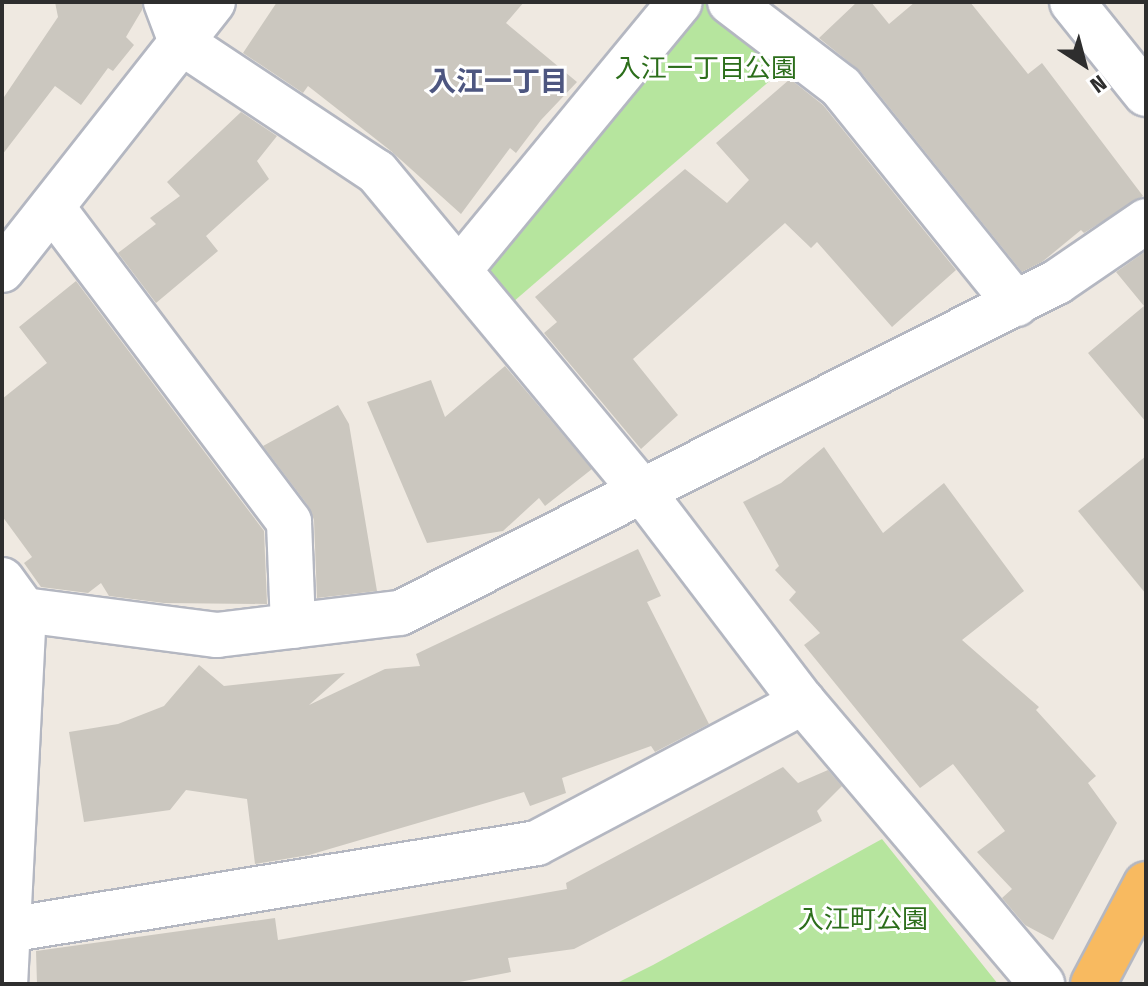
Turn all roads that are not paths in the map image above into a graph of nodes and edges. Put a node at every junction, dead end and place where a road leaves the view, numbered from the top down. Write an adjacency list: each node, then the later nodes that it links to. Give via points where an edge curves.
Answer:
1 (166, 2): 6 (street)
2 (213, 2): 6 (street)
3 (680, 2): 11 (street)
4 (730, 2): 12 (street, via 841,87)
5 (1072, 2): 7 (street)
6 (181, 42): 8 (street); 11 (street, via 377,172)
7 (1146, 94)
8 (52, 207): 10 (street); 15 (street, via 289,522)
9 (1146, 221): 12 (street)
10 (2, 270)
11 (459, 270): 13 (street)
12 (1016, 304): 13 (street)
13 (642, 491): 15 (street, via 400,613); 16 (street)
14 (13, 595): 15 (street, via 217,635); 18 (street)
15 (293, 626)
16 (803, 702): 18 (street, via 537,843); 20 (street)
17 (1146, 884): 21 (highway)
18 (8, 930): 19 (street)
19 (5, 984)
20 (1042, 984)
21 (1093, 984)

